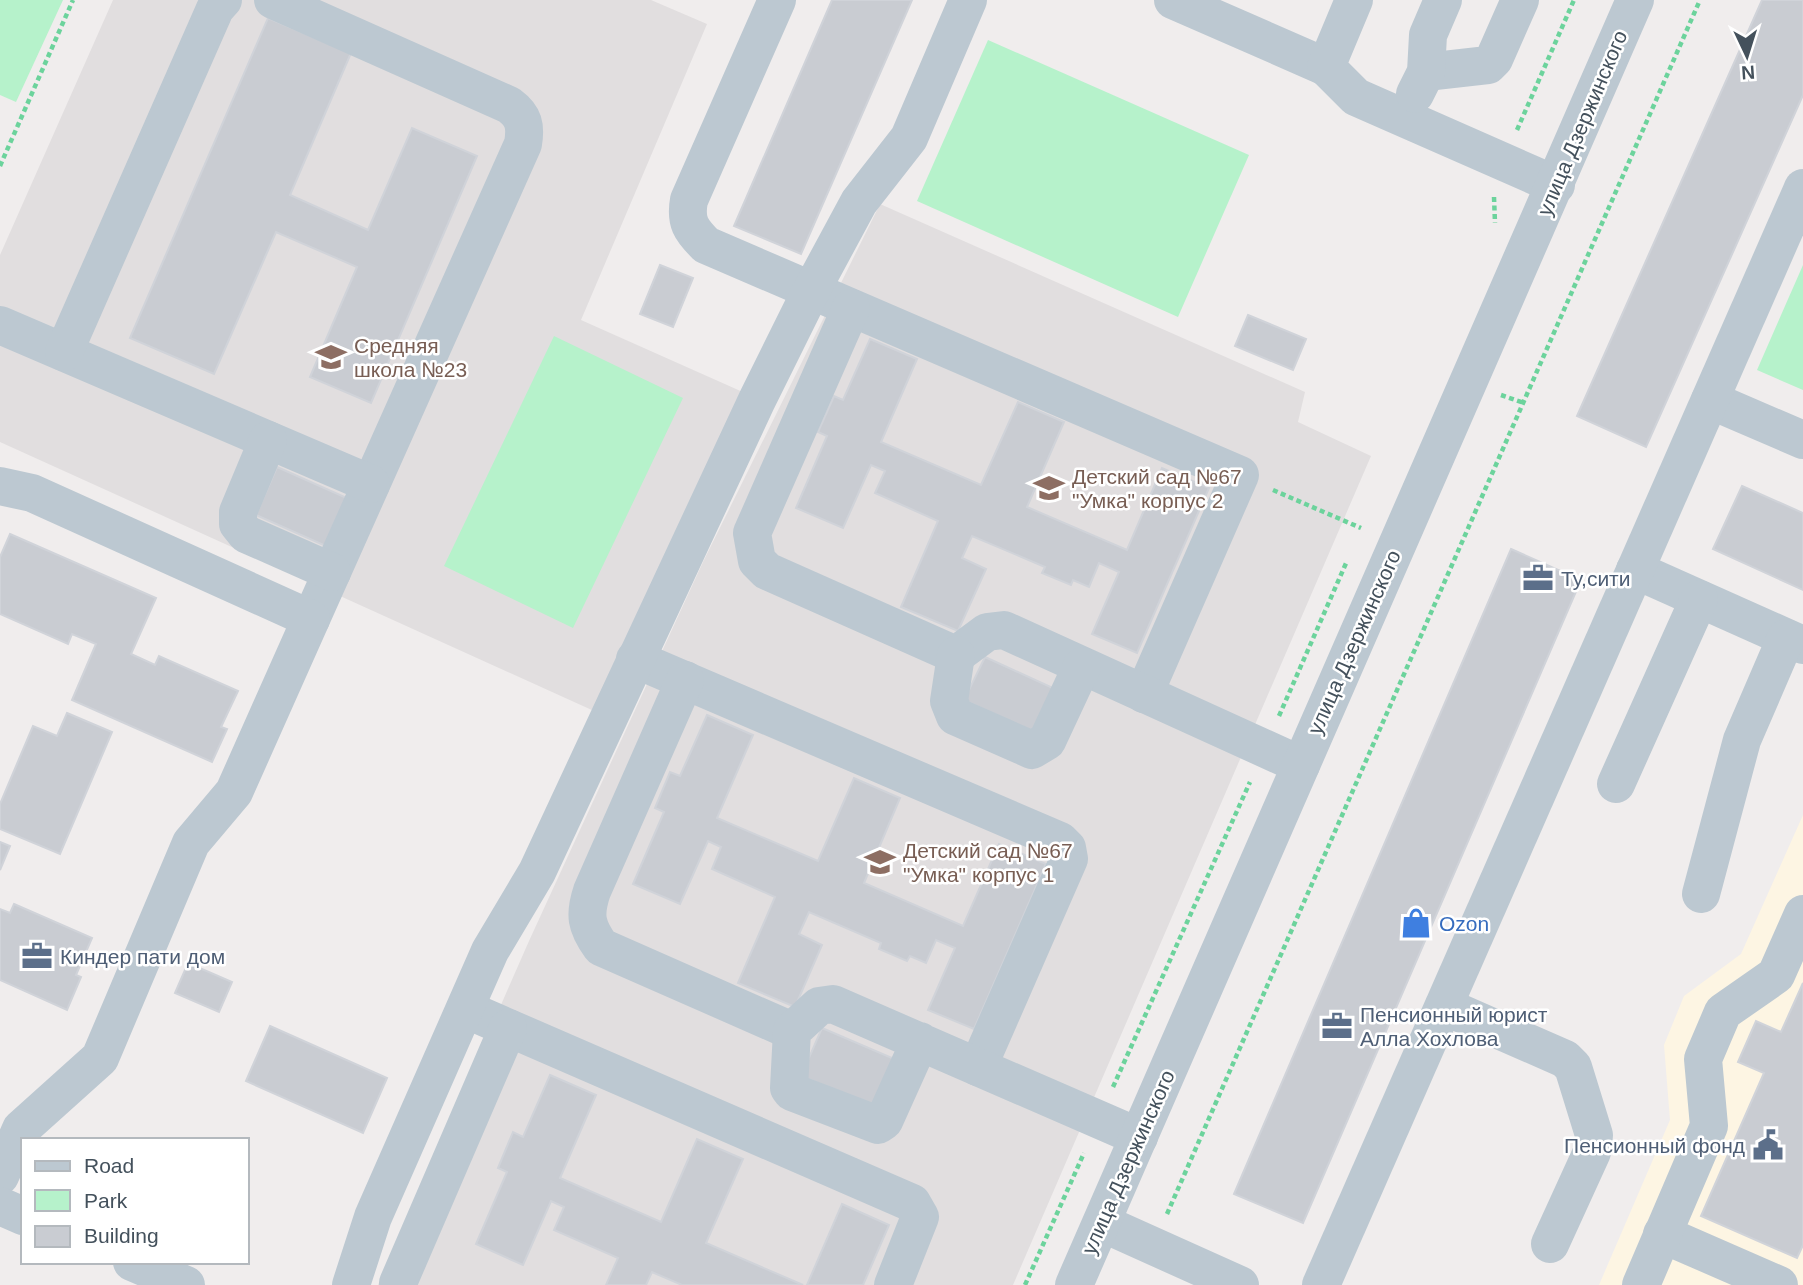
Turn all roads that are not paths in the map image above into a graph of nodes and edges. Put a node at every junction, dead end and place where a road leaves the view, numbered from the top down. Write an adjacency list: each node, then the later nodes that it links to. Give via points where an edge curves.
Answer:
1 (223, 0): 18 (street, via 215,9)
2 (273, 0): 22 (street, via 509,105 524,120 523,144)
3 (777, 0): 15 (street, via 689,200 687,214 690,229 706,244)
4 (968, 0): 15 (street, via 909,138 859,202)
5 (1173, 0): 10 (street)
6 (1354, 0): 10 (street)
7 (1443, 0): 11 (street, via 1428,35)
8 (1520, 0): 11 (street, via 1488,65)
9 (1635, 0): 13 (street, улица Дзержинского)
10 (1325, 67): 12 (street, via 1356,97)
11 (1426, 72): 12 (street)
12 (1404, 118): 13 (street)
13 (1556, 184): 34 (street, улица Дзержинского)
14 (1803, 188): 19 (street)
15 (811, 290): 16 (street); 30 (street)
16 (850, 308): 29 (street, via 752,533 753,548 767,571); 33 (street, via 1240,475)
17 (0, 325): 18 (street)
18 (64, 352): 20 (street)
19 (1710, 400): 21 (street); 24 (street)
20 (268, 440): 22 (street); 25 (street, via 238,512 238,524 246,534)
21 (1803, 440)
22 (371, 484): 25 (street)
23 (0, 486): 27 (street, via 32,493)
24 (1635, 570): 26 (street); 38 (street)
25 (332, 572): 27 (street)
26 (1699, 599): 28 (street); 35 (street)
27 (311, 619): 45 (street, via 234,792 191,843 100,1058 21,1129)
28 (1795, 641): 36 (street, via 1742,740)
29 (956, 655): 31 (street, via 993,629); 31 (street, via 949,701 955,716 1032,750 1048,741)
30 (635, 659): 32 (street); 39 (street, via 537,872 490,951)
31 (1082, 666): 33 (street)
32 (685, 680): 41 (street, via 592,891 585,911 587,928 601,947); 43 (street, via 1060,841 1066,848 1069,859)
33 (1144, 694): 34 (street)
34 (1301, 765): 44 (street, улица Дзержинского)
35 (1616, 784)
36 (1701, 894)
37 (1803, 914): 49 (street, via 1776,975 1723,1012 1703,1059 1709,1126)
38 (1444, 1006): 50 (street, via 1573,1066 1594,1135 1592,1152); 58 (street)
39 (465, 1009): 40 (street); 52 (street, via 373,1217)
40 (508, 1028): 53 (street); 55 (street, via 912,1203 920,1217)
41 (792, 1031): 42 (street, via 819,1006 833,1003); 42 (street, via 788,1083 792,1092 871,1125 884,1122)
42 (919, 1041): 43 (street)
43 (978, 1067): 44 (street)
44 (1139, 1137): 48 (street, улица Дзержинского)
45 (0, 1176)
46 (0, 1206): 47 (street)
47 (21, 1215)
48 (1102, 1223): 56 (street, улица Дзержинского); 57 (street)
49 (1662, 1234): 59 (street); 60 (street)
50 (1550, 1244)
51 (137, 1264): 54 (street)
52 (354, 1275): 53 (street)
53 (400, 1284)
54 (186, 1285)
55 (893, 1285)
56 (1074, 1285)
57 (1240, 1285)
58 (1321, 1285)
59 (1641, 1285)
60 (1779, 1285)

